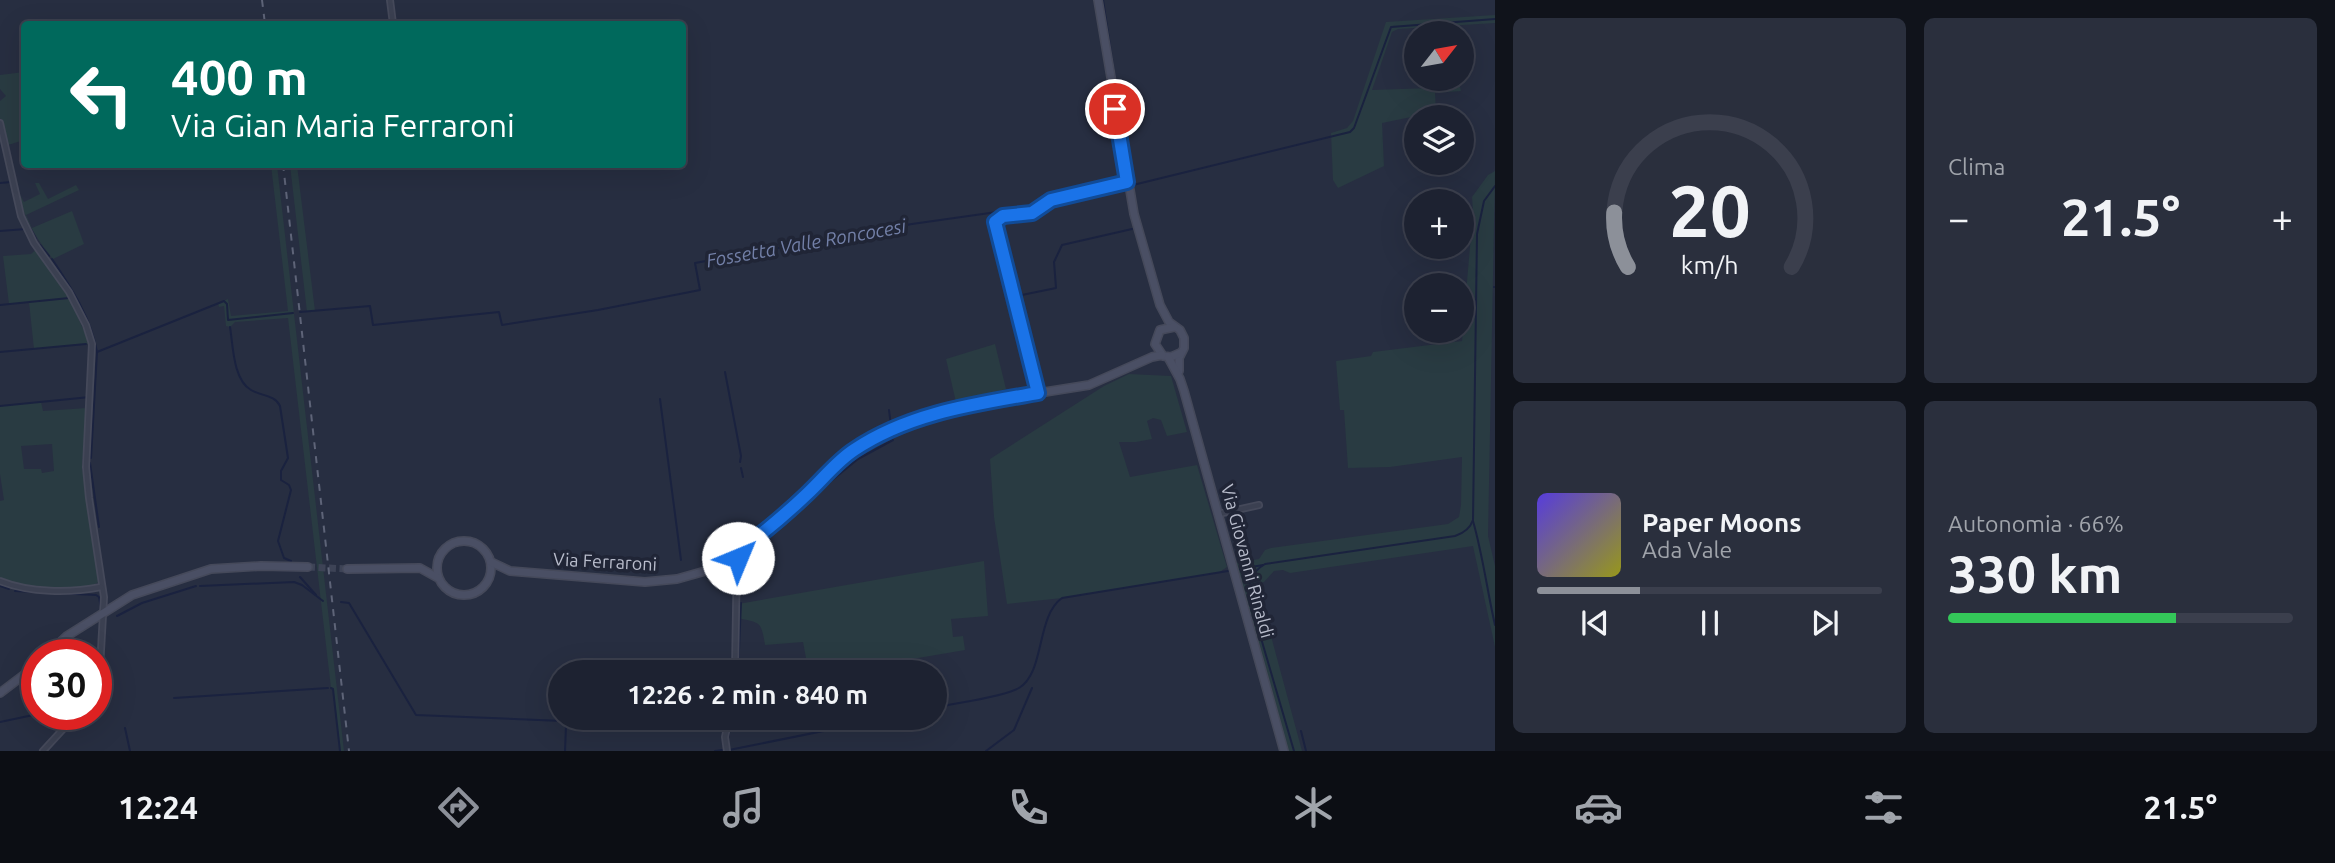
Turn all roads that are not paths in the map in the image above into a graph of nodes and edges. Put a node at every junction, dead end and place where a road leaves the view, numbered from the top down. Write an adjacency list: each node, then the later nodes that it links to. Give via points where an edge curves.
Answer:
1 (390, 0): 3 (street)
2 (1098, 0): 5 (main road)
3 (393, 21)
4 (0, 123): 27 (street, via 20,216 69,292 92,344 87,481)
5 (1127, 182): 6 (main road); 14 (street, via 1047,202 1032,213 1001,217 995,224)
6 (1160, 306): 7 (main road); 8 (main road)
7 (1174, 327): 8 (main road); 10 (main road, via 1184,338)
8 (1160, 330): 9 (main road)
9 (1155, 342): 11 (main road); 12 (main road, Via Ferraroni)
10 (1180, 353): 11 (main road); 13 (main road, Via Giovanni Rinaldi)
11 (1165, 356): 12 (main road, Via Ferraroni); 13 (main road, Via Giovanni Rinaldi)
12 (1141, 361): 14 (main road, Via Ferraroni, via 1089,385)
13 (1180, 379): 16 (main road, Via Giovanni Rinaldi)
14 (1038, 393): 17 (main road, Via Ferraroni, via 923,416 865,443)
15 (1259, 505): 16 (street)
16 (1218, 514): 38 (main road, Via Giovanni Rinaldi)
17 (737, 553): 23 (main road, Via Ferraroni, via 716,568 645,582); 31 (street)
18 (438, 559): 19 (main road, via 451,544 466,541 480,545); 21 (main road); 24 (main road)
19 (491, 562): 23 (main road, Via Ferraroni); 26 (main road)
20 (309, 568): 28 (main road, via 211,569 132,595)
21 (420, 568): 22 (main road); 24 (main road)
22 (347, 569)
23 (510, 571): 26 (main road, Via Ferraroni)
24 (439, 578): 26 (main road, via 448,590 462,595 477,592)
25 (0, 581): 27 (street, via 48,590)
26 (488, 581)
27 (102, 587): 28 (street)
28 (103, 612): 29 (main road); 30 (street)
29 (64, 639)
30 (102, 639)
31 (735, 660)
32 (21, 677): 33 (main road)
33 (0, 693)
34 (62, 730): 37 (street)
35 (726, 730): 36 (street)
36 (726, 750)
37 (43, 751)
38 (1284, 751)

